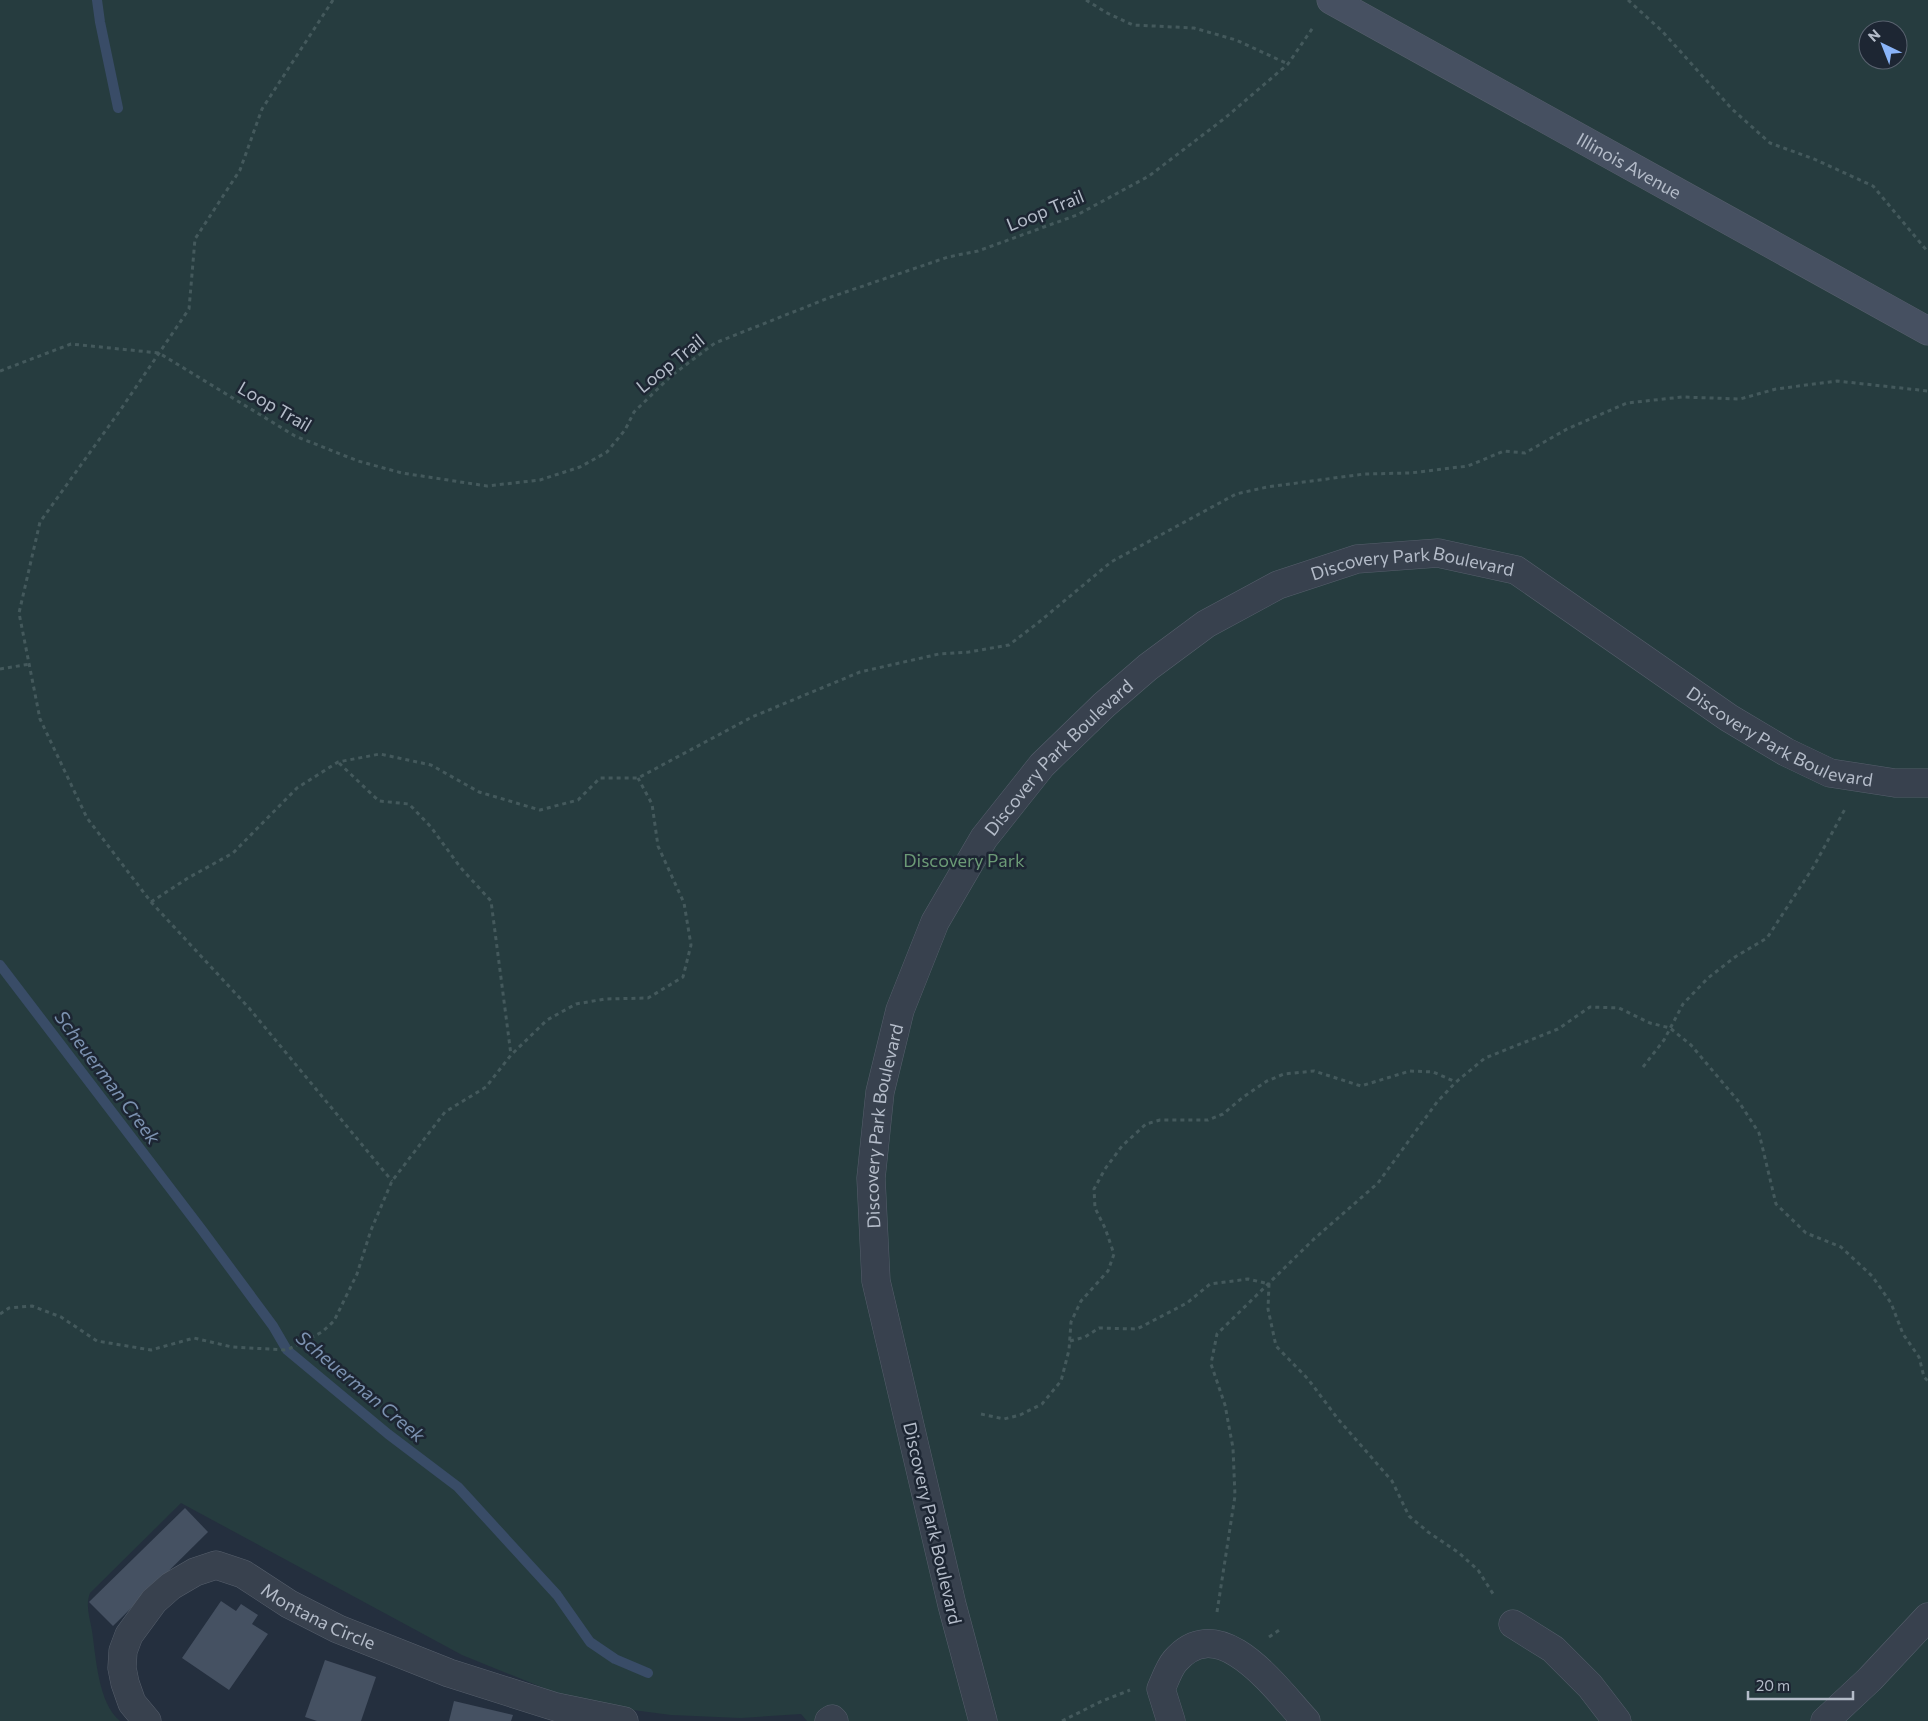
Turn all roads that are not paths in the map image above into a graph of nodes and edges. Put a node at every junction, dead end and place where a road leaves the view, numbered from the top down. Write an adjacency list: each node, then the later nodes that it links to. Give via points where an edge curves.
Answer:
1 (1324, 11): 2 (street, Illinois Avenue)
2 (1928, 331)
3 (1928, 783): 8 (street, Discovery Park Boulevard, via 1895,784 1830,773 1728,718 1516,570 1438,553 1357,559 1278,585 1206,624 1148,667 1042,765 984,838 935,922 900,1010 880,1092 871,1178 876,1281 952,1605)
4 (1928, 1617): 12 (street)
5 (1512, 1624): 11 (street, via 1553,1649 1590,1686)
6 (147, 1721): 7 (street, Montana Circle, via 132,1703 125,1683 123,1651 129,1635 154,1600 171,1586 195,1572 216,1565 244,1574 289,1604 329,1625 449,1673 556,1706)
7 (624, 1721)
8 (983, 1721)
9 (1171, 1721): 10 (street, via 1161,1689 1175,1661 1196,1645 1216,1644 1234,1650 1257,1668)
10 (1306, 1721)
11 (1617, 1721)
12 (1826, 1721)

